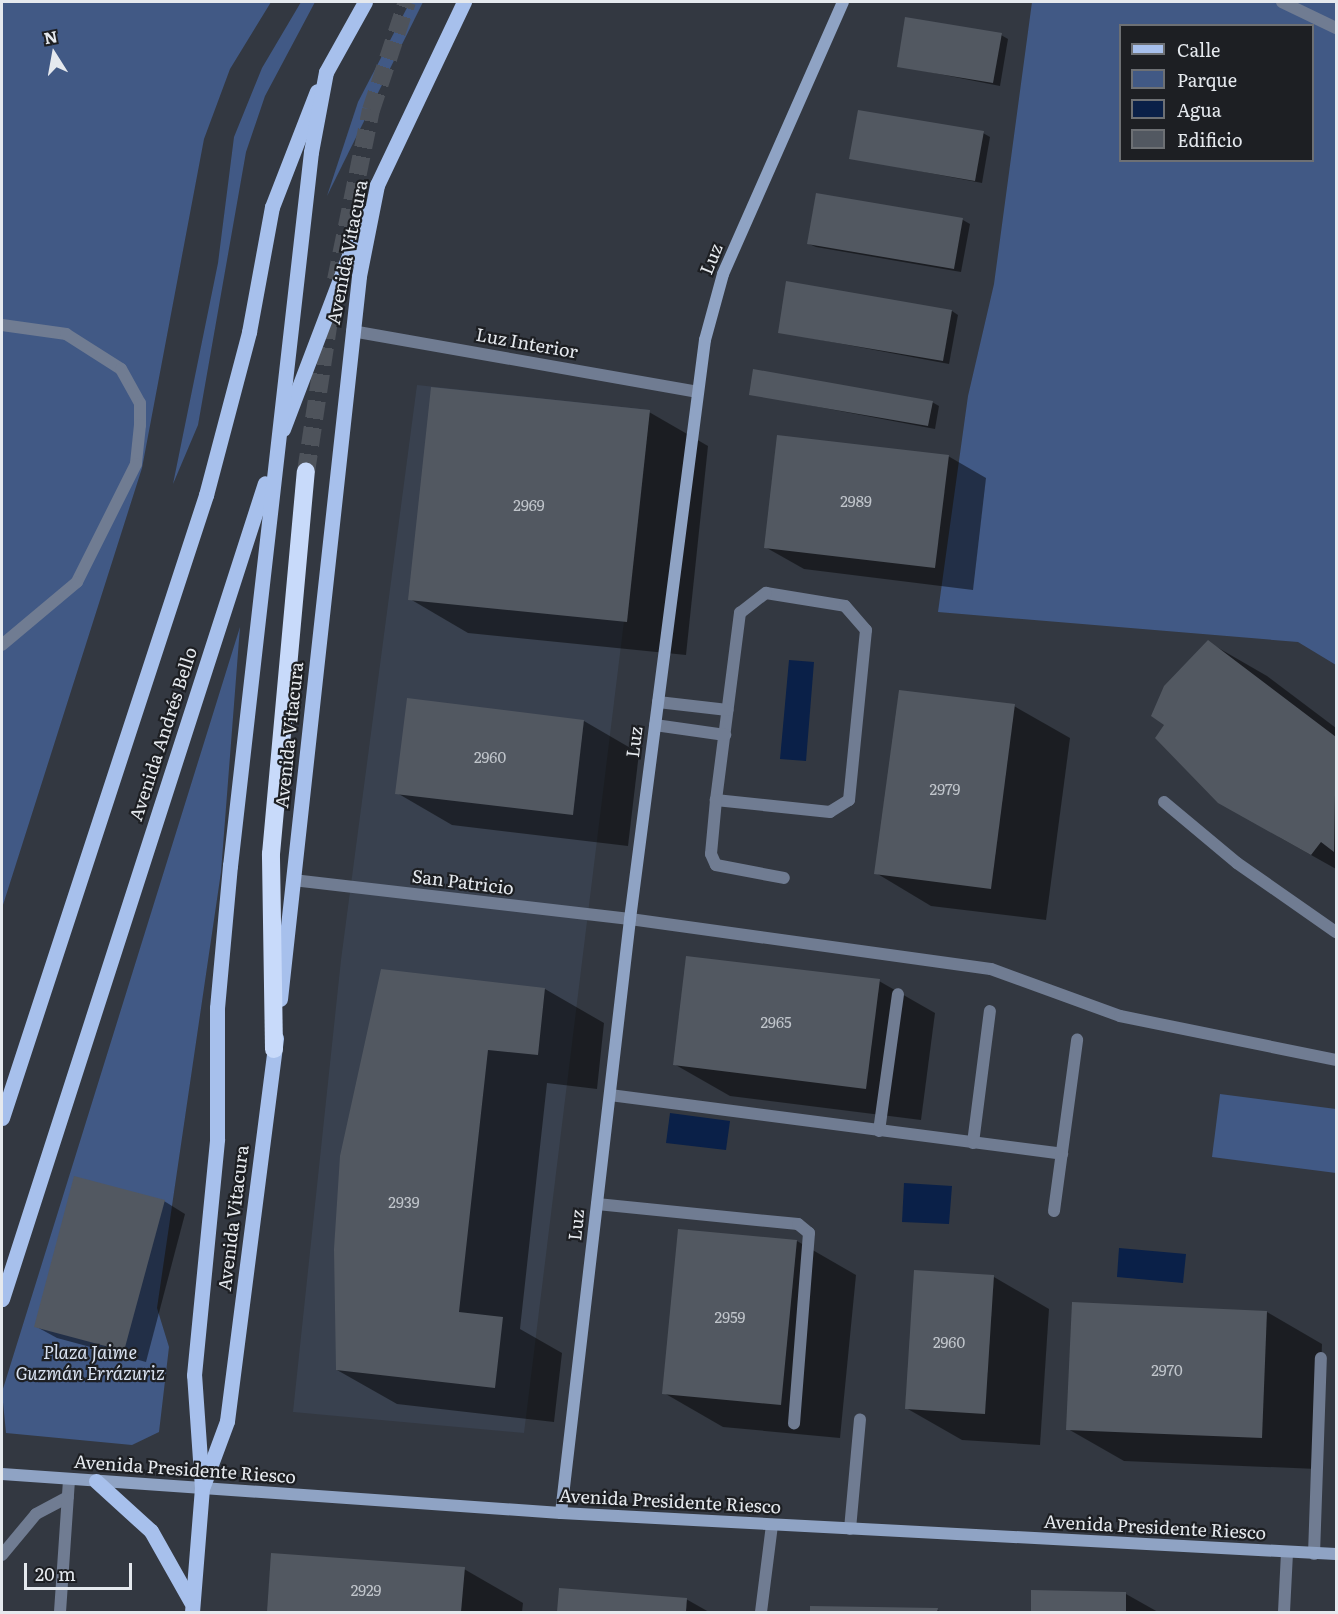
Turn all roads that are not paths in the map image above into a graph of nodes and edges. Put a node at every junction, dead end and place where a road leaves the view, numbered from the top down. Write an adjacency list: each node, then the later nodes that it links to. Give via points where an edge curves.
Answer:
1 (365, 2): 6 (main road, Avenida Vitacura)
2 (464, 2): 7 (main road, Avenida Vitacura)
3 (843, 2): 10 (street, Luz, via 723,274)
4 (1282, 2): 5 (street)
5 (1336, 28)
6 (326, 72): 11 (main road, Avenida Vitacura, via 294,280); 30 (main road, Avenida Andrés Bello, via 272,207 249,332 206,495)
7 (377, 185): 9 (main road, Avenida Vitacura); 11 (main road, Avenida Andrés Bello)
8 (2, 325): 13 (street, via 66,334 121,369 140,403 140,425 136,464 77,582)
9 (352, 331): 10 (street, Luz Interior); 21 (main road, Avenida Vitacura)
10 (697, 392): 14 (street, Luz)
11 (274, 453): 36 (main road, Avenida Andrés Bello); 43 (main road, Avenida Vitacura, via 217,1008 218,1118 194,1375)
12 (306, 472): 27 (highway, via 271,854)
13 (2, 645)
14 (658, 702): 15 (street); 16 (street, Luz)
15 (728, 710): 17 (street); 18 (street, via 740,612 766,593 846,606 866,630 849,800 830,812)
16 (655, 725): 17 (street); 22 (street, Luz)
17 (725, 735): 18 (street)
18 (716, 800): 20 (street, via 711,854 716,865)
19 (1164, 802): 23 (street, via 1237,863)
20 (784, 878)
21 (293, 880): 22 (street, San Patricio); 27 (main road, Avenida Vitacura)
22 (630, 919): 28 (street, San Patricio, via 991,969 1120,1016); 29 (street, Luz)
23 (1336, 932)
24 (898, 994): 31 (street)
25 (990, 1011): 32 (street)
26 (1077, 1040): 33 (street)
27 (274, 1049): 43 (main road, Avenida Vitacura, via 227,1421)
28 (1336, 1060)
29 (610, 1095): 31 (street); 34 (street, Luz)
30 (2, 1118)
31 (879, 1131): 32 (street)
32 (973, 1143): 33 (street)
33 (1062, 1154): 35 (street)
34 (597, 1204): 39 (street, via 798,1224 809,1233); 45 (street, Luz)
35 (1054, 1211)
36 (2, 1299)
37 (1321, 1358): 49 (street)
38 (860, 1419): 47 (street)
39 (794, 1424)
40 (2, 1474): 41 (street, Avenida Presidente Riesco)
41 (69, 1479): 42 (street, Avenida Presidente Riesco); 44 (street)
42 (96, 1480): 43 (street, Avenida Presidente Riesco); 52 (main road, via 151,1532)
43 (202, 1488): 45 (street, Avenida Presidente Riesco); 52 (main road, Avenida Vitacura)
44 (68, 1497): 51 (street, via 36,1514); 53 (street)
45 (561, 1513): 46 (street, Avenida Presidente Riesco)
46 (772, 1525): 47 (street, Avenida Presidente Riesco); 54 (street)
47 (850, 1529): 48 (street, Avenida Presidente Riesco)
48 (1287, 1552): 49 (street, Avenida Presidente Riesco); 55 (street)
49 (1314, 1554): 50 (street, Avenida Presidente Riesco)
50 (1336, 1554)
51 (2, 1555)
52 (192, 1609)
53 (60, 1612)
54 (761, 1612)
55 (1284, 1612)

